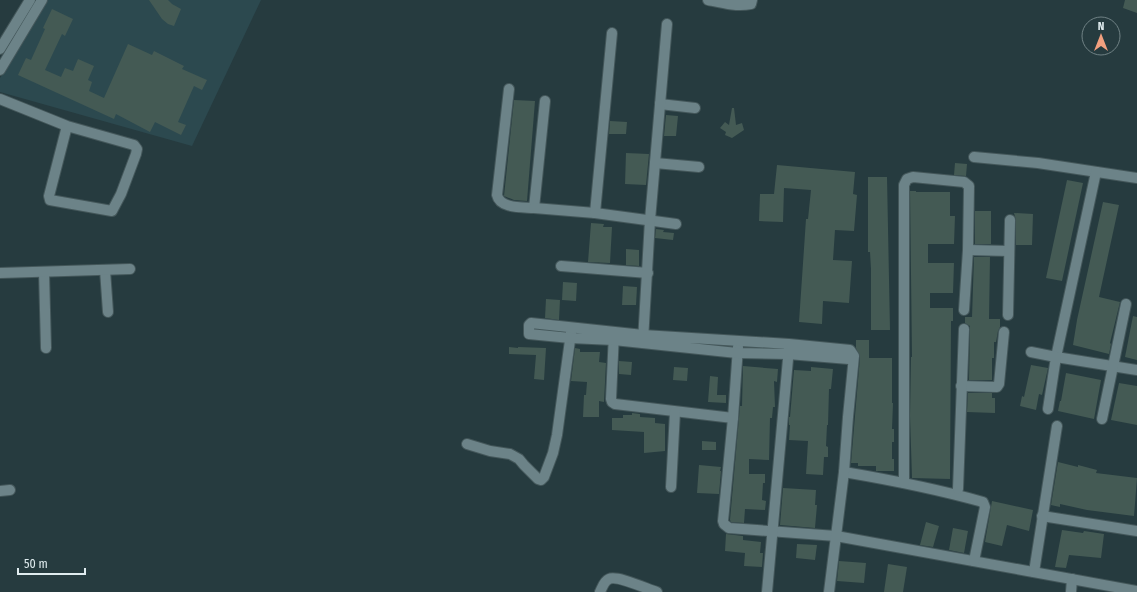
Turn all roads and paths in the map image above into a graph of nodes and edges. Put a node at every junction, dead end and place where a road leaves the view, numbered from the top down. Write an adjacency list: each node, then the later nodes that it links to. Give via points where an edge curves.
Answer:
1 (30, 0): 7 (street)
2 (42, 0): 8 (street)
3 (708, 0): 4 (street, via 744,5 751,4)
4 (752, 0)
5 (667, 24): 12 (street)
6 (612, 33): 21 (street)
7 (0, 49)
8 (0, 70)
9 (509, 89): 20 (street, via 497,195 503,204)
10 (0, 99): 14 (street)
11 (545, 101): 20 (street)
12 (660, 104): 13 (street); 16 (street)
13 (695, 108)
14 (67, 126): 14 (street, via 134,145 137,149 112,211 50,200)
15 (974, 157): 18 (street)
16 (655, 163): 17 (street); 22 (street)
17 (699, 167)
18 (1096, 172): 19 (street); 48 (street)
19 (1137, 178)
20 (534, 208): 21 (street)
21 (595, 213): 22 (street)
22 (650, 220): 24 (street); 32 (street)
23 (1010, 220): 26 (street)
24 (676, 224)
25 (968, 250): 26 (street); 34 (street); 59 (street, via 969,186 964,182 912,177 907,179 904,185)
26 (1009, 251): 36 (street)
27 (561, 266): 32 (street)
28 (130, 269): 29 (street)
29 (105, 270): 30 (street); 35 (street)
30 (44, 272): 31 (street); 44 (street)
31 (0, 273)
32 (648, 273): 42 (street)
33 (1126, 304): 49 (street)
34 (964, 310)
35 (108, 312)
36 (1008, 315)
37 (572, 327): 40 (street); 41 (street); 41 (street, via 531,323 529,325 529,334)
38 (964, 329): 51 (street)
39 (1004, 332): 51 (street, via 997,387)
40 (614, 336): 41 (street); 42 (street); 53 (street, via 612,402 618,405)
41 (570, 338): 57 (street, via 557,435 544,477 538,479 520,459 510,454)
42 (643, 339): 43 (street); 47 (street)
43 (738, 342): 45 (street); 47 (street)
44 (46, 348)
45 (789, 349): 47 (street); 58 (street, via 852,353); 63 (street)
46 (1031, 352): 48 (street)
47 (737, 353): 54 (street)
48 (1056, 357): 49 (street); 52 (street)
49 (1114, 366): 50 (street); 55 (street)
50 (1137, 370)
51 (961, 386): 61 (street)
52 (1048, 409)
53 (675, 412): 54 (street); 60 (street)
54 (733, 418): 63 (street, via 724,524 729,528)
55 (1102, 418)
56 (1057, 426): 62 (street)
57 (467, 444)
58 (844, 472): 59 (street); 65 (street)
59 (904, 483): 61 (street)
60 (671, 487)
61 (958, 493): 66 (street, via 983,502 985,507)
62 (1042, 516): 64 (street); 67 (street)
63 (773, 530): 65 (street); 72 (street)
64 (1137, 530)
65 (836, 536): 66 (street); 73 (street)
66 (974, 562): 67 (street)
67 (1034, 572): 68 (street)
68 (1072, 579): 69 (street); 74 (street)
69 (1137, 591)
70 (600, 592): 71 (street, via 610,578)
71 (657, 592)
72 (767, 592)
73 (829, 592)
74 (1071, 592)

